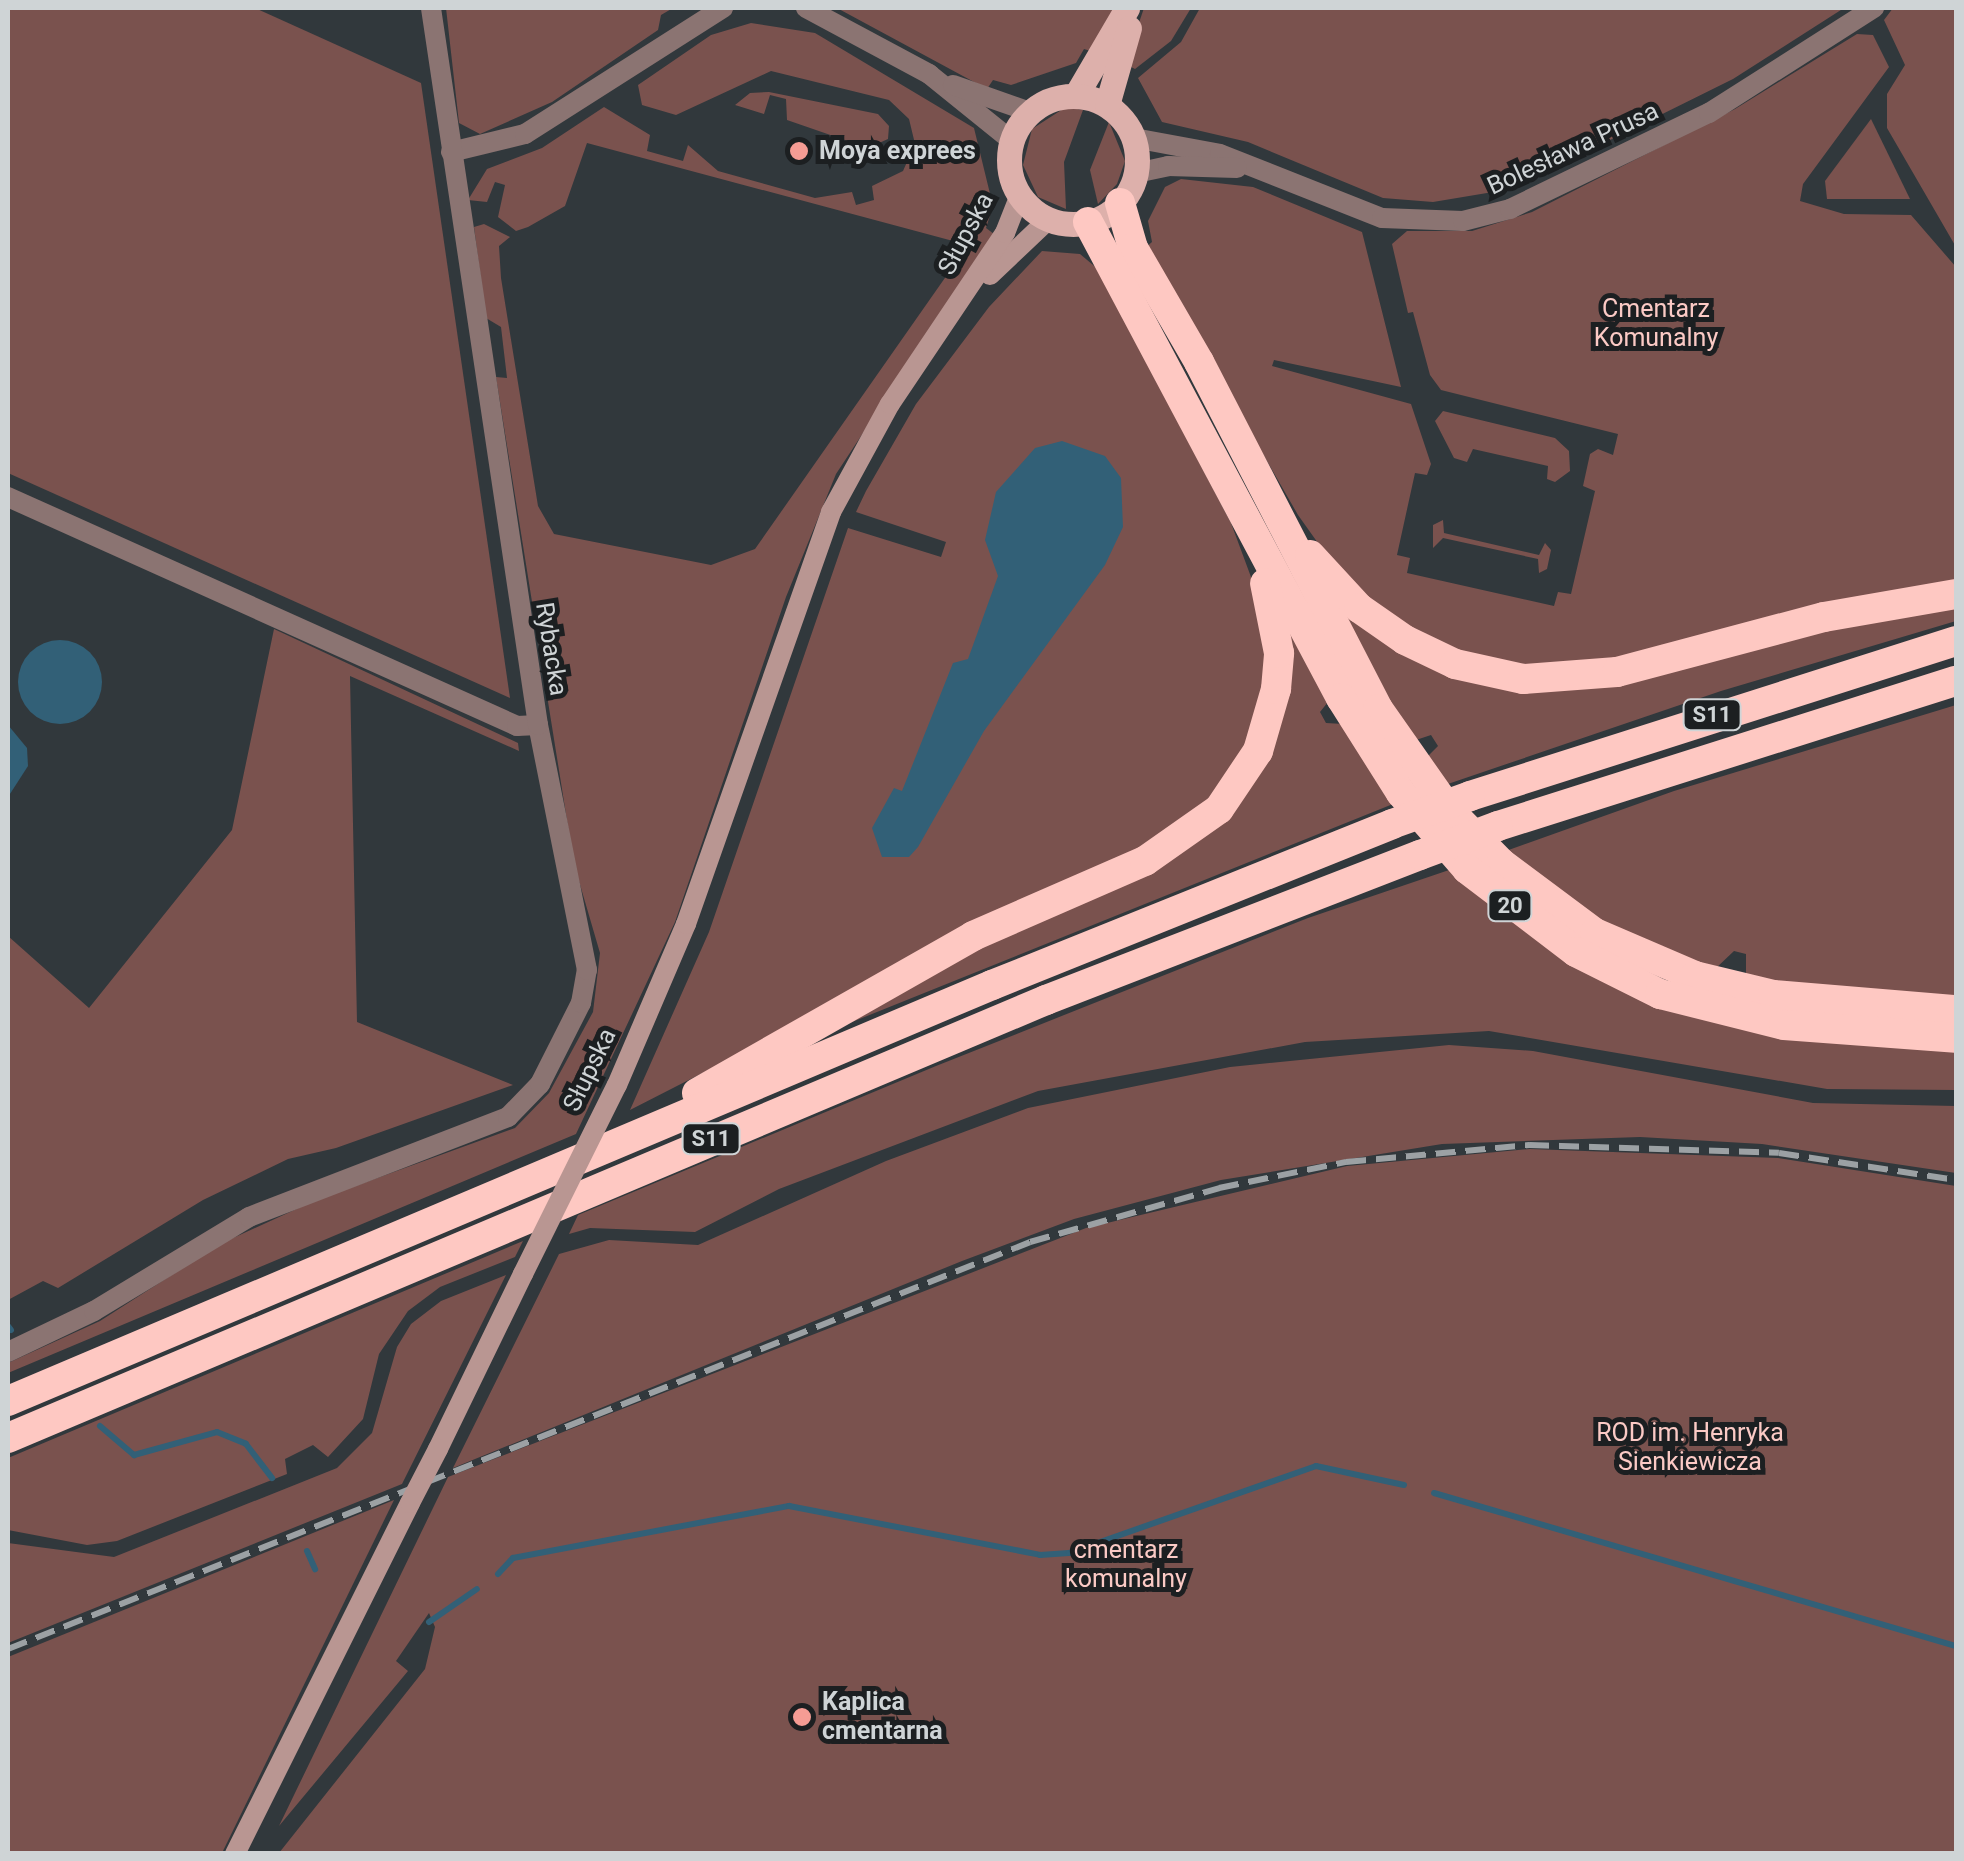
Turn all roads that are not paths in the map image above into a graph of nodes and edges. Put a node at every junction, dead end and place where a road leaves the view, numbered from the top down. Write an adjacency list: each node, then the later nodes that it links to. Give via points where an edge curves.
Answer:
1 (432, 8): 13 (street, Rybacka)
2 (723, 8): 13 (street, via 525,134)
3 (806, 8): 7 (street)
4 (1128, 8): 8 (main road)
5 (1137, 8): 9 (main road)
6 (1874, 8): 14 (street, Bolesława Prusa, via 1708,112 1487,216 1440,224 1382,218)
7 (928, 74): 10 (street); 12 (street)
8 (1076, 95): 9 (main road); 10 (main road)
9 (1107, 105): 11 (main road)
10 (1030, 112): 12 (main road)
11 (1134, 138): 14 (street, Bolesława Prusa, via 1220,154); 15 (main road)
12 (1012, 141): 16 (main road, via 1009,168)
13 (452, 152): 29 (street, Rybacka)
14 (1268, 172): 15 (street, Bolesława Prusa, via 1197,165)
15 (1136, 173): 17 (main road)
16 (1020, 195): 18 (main road); 20 (main road, Słupska)
17 (1120, 203): 19 (main road); 23 (highway, via 1133,248)
18 (1049, 219): 19 (main road); 20 (main road, Słupska)
19 (1088, 222): 22 (highway, 20, via 1108,249)
20 (964, 301): 36 (main road, Słupska, bridge, via 890,404 832,512 686,924 617,1085)
21 (8, 497): 29 (street, Rybacka, via 518,726)
22 (1243, 518): 31 (highway, 20, via 1378,762 1440,840 1534,925 1639,984 1722,1012 1784,1026); 32 (highway, via 1275,612 1279,653 1271,716 1258,751 1219,809 1146,861 973,936 823,1017)
23 (1282, 522): 24 (highway, via 1378,623 1455,664 1523,679 1618,672 1824,617); 30 (highway, via 1408,759 1484,847 1572,918 1622,947 1734,987)
24 (1956, 594)
25 (1956, 641): 32 (highway, S11, bridge, via 1392,824)
26 (1956, 681): 28 (highway, S11)
27 (1956, 692): 28 (highway)
28 (1870, 706): 35 (highway, S11, bridge, via 1498,826 1046,1000)
29 (538, 725): 33 (street, via 587,970 577,1013 532,1097 496,1122 249,1217 94,1311)
30 (1956, 1010)
31 (1956, 1038)
32 (623, 1139): 34 (highway, S11)
33 (8, 1352)
34 (8, 1401)
35 (8, 1438)
36 (236, 1854)

